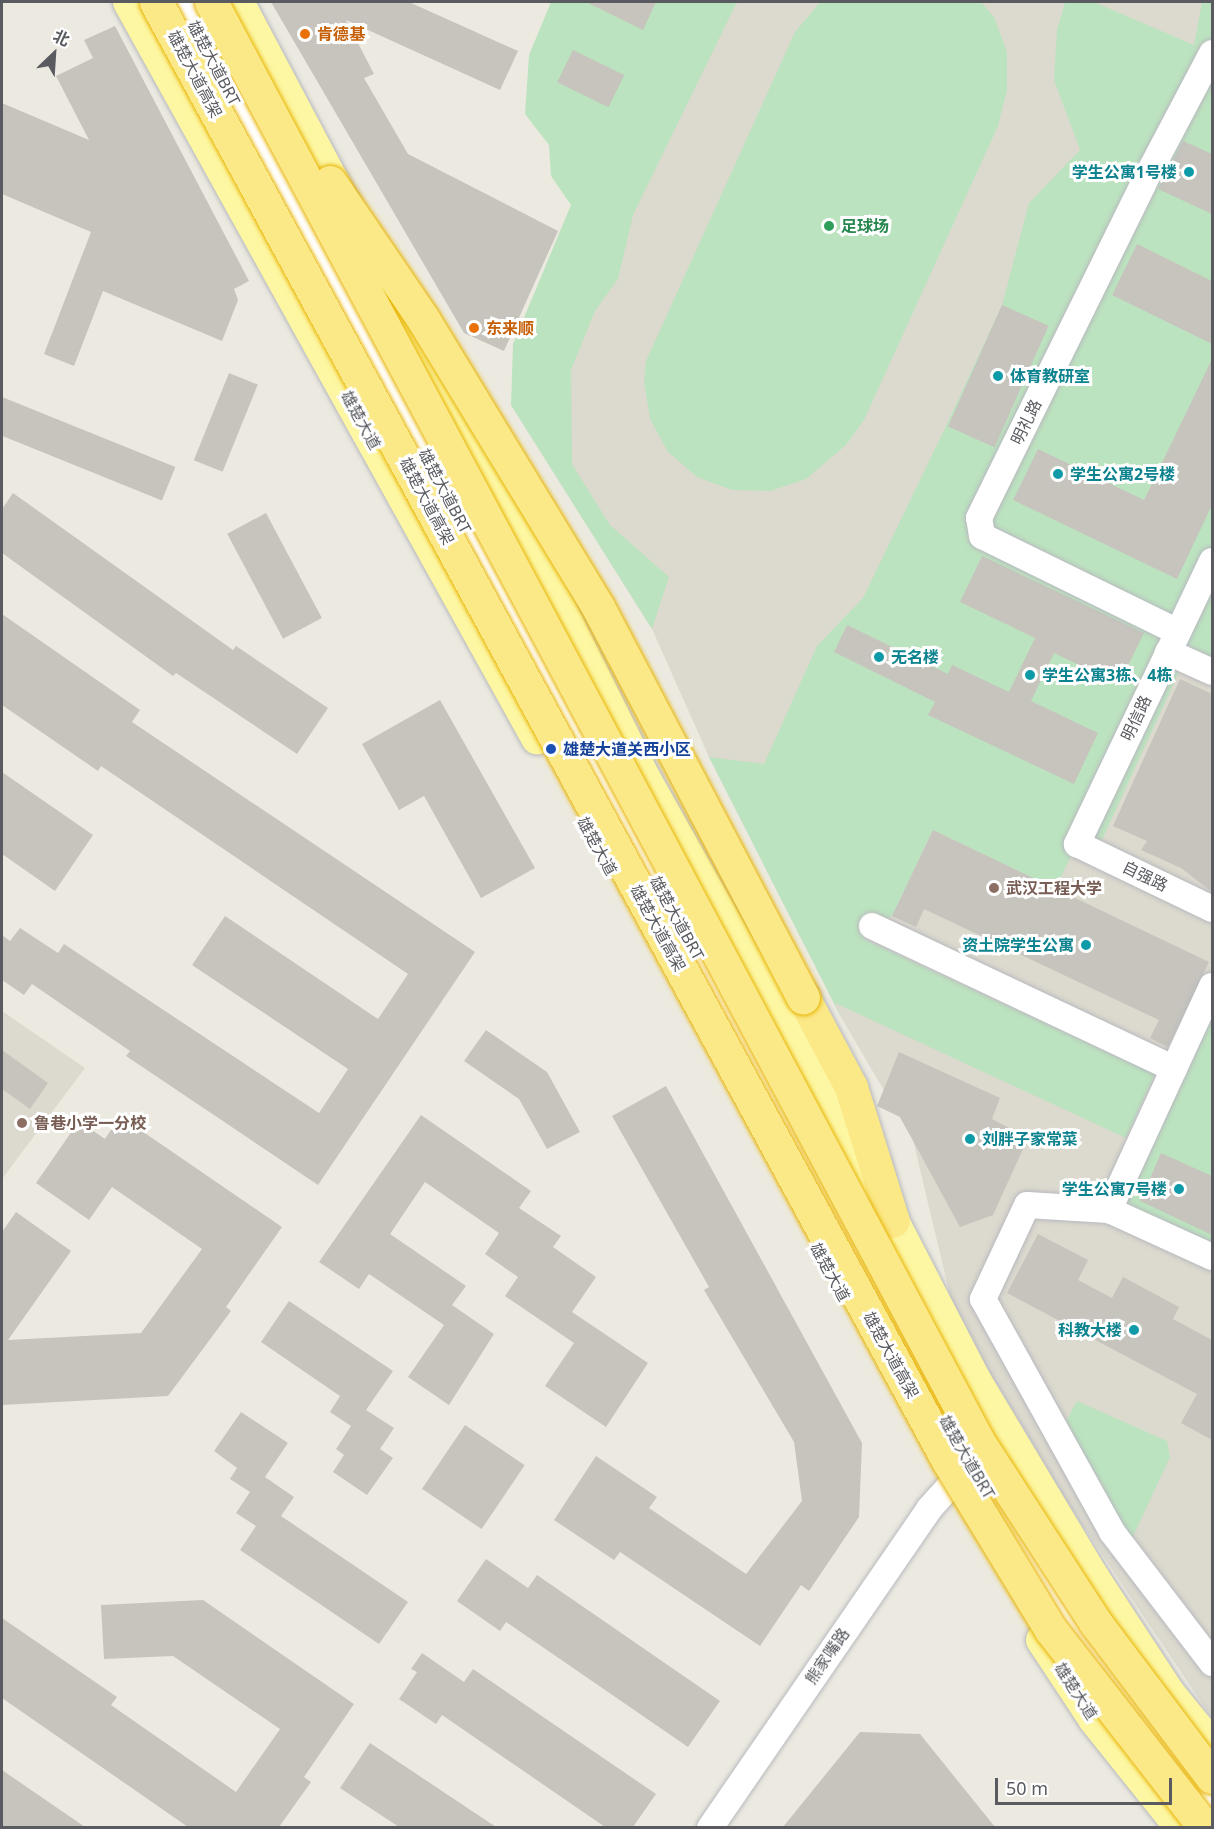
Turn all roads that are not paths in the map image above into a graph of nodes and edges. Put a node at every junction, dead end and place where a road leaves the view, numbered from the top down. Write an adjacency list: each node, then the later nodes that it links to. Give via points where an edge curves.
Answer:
1 (129, 2): 19 (main road, 雄楚大道)
2 (156, 2): 28 (highway, 雄楚大道高架, bridge, via 947,1459 1051,1630)
3 (181, 2): 24 (street, 雄楚大道BRT, via 980,1481 1078,1634)
4 (211, 2): 6 (highway, bridge)
5 (238, 2): 17 (main road, via 560,608 644,777)
6 (234, 41): 17 (highway, bridge, via 423,319 598,607 850,1086); 24 (highway, bridge, via 978,1441)
7 (1212, 53): 9 (street, 明礼路, via 1143,184 979,518 982,536)
8 (1212, 561): 9 (street, 明信路)
9 (1173, 642): 10 (street); 11 (street, 明信路)
10 (1212, 672)
11 (1077, 844): 12 (street, 自强路)
12 (1212, 909)
13 (872, 926): 15 (street)
14 (1212, 986): 15 (street)
15 (1174, 1069): 16 (street)
16 (1109, 1210): 18 (street); 20 (street, via 1027,1206 983,1299 1112,1532)
17 (893, 1221): 21 (main road, via 1031,1478 1169,1693)
18 (1212, 1257)
19 (948, 1488): 23 (main road, 雄楚大道, via 1094,1719); 26 (street, 熊家嘴路)
20 (1212, 1662)
21 (1188, 1716): 22 (main road); 24 (main road, via 1198,1739 1193,1765)
22 (1212, 1746)
23 (1127, 1760): 24 (main road, via 1154,1777); 27 (main road, 雄楚大道)
24 (1197, 1775): 25 (street, 雄楚大道BRT)
25 (1212, 1809)
26 (710, 1827)
27 (1181, 1827)
28 (1205, 1827)

